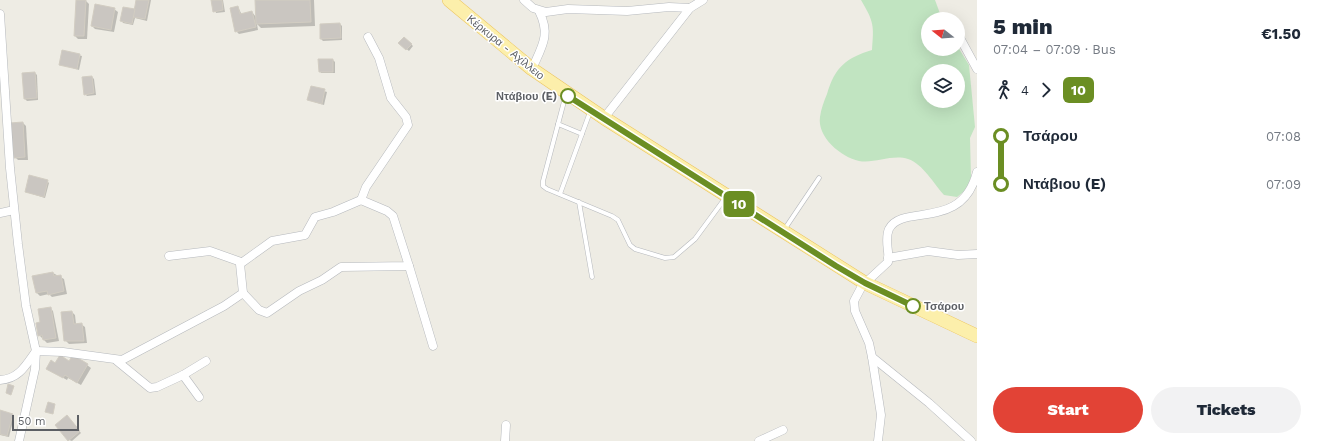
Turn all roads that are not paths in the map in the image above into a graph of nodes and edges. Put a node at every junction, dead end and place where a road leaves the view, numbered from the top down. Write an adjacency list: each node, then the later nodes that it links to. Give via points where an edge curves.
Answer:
1 (524, 0): 5 (street)
2 (703, 0): 4 (street)
3 (456, 2): 9 (main road, Κέρκυρα - Αχίλλειο)
4 (690, 8): 5 (street, via 669,7 627,12); 13 (street)
5 (539, 11): 9 (street, via 546,31)
6 (0, 14): 22 (street)
7 (368, 37): 20 (street, via 379,58 391,98 406,117 408,125)
8 (965, 47): 10 (street)
9 (532, 69): 11 (main road, Κέρκυρα - Αχίλλειο)
10 (977, 69)
11 (566, 94): 12 (main road, Κέρκυρα - Αχίλλειο); 14 (lane)
12 (590, 110): 13 (main road, Κέρκυρα - Αχίλλειο); 15 (lane)
13 (604, 118): 19 (main road, Κέρκυρα - Αχίλλειο)
14 (558, 124): 15 (lane); 18 (lane, via 543,183 547,189)
15 (582, 134): 18 (lane)
16 (977, 172): 27 (street, via 972,189 958,203 940,212 894,222 887,235)
17 (818, 178): 24 (lane)
18 (560, 194): 21 (lane)
19 (726, 196): 21 (lane, via 694,240 670,258 635,249 627,241 618,220); 24 (main road, Κέρκυρα - Αχίλλειο)
20 (360, 200): 28 (street, via 334,212 315,217 303,236 272,241); 29 (street, via 393,216)
21 (579, 202): 30 (lane)
22 (14, 210): 23 (street); 35 (street, via 26,306)
23 (0, 213)
24 (783, 232): 31 (main road, Κέρκυρα - Αχίλλειο)
25 (977, 254): 27 (street, via 928,251)
26 (168, 256): 28 (street, via 210,251)
27 (888, 258): 31 (street, via 886,264)
28 (241, 262): 32 (street, via 239,268)
29 (409, 266): 32 (street, via 341,267 267,312 259,310); 34 (street)
30 (592, 277)
31 (865, 283): 33 (main road, Κέρκυρα - Αχίλλειο); 36 (street, via 856,293 854,305)
32 (243, 293): 37 (street, via 224,306)
33 (977, 336)
34 (433, 346)
35 (36, 352): 37 (street, via 63,352); 40 (street, via 21,372 10,379); 44 (street)
36 (872, 357): 47 (street, via 881,415); 48 (street)
37 (117, 361): 39 (street, via 150,388)
38 (206, 361): 39 (street)
39 (183, 375): 41 (street)
40 (0, 380)
41 (199, 397)
42 (506, 425): 45 (street)
43 (784, 430): 46 (street)
44 (19, 441)
45 (506, 441)
46 (759, 441)
47 (878, 441)
48 (971, 441)

